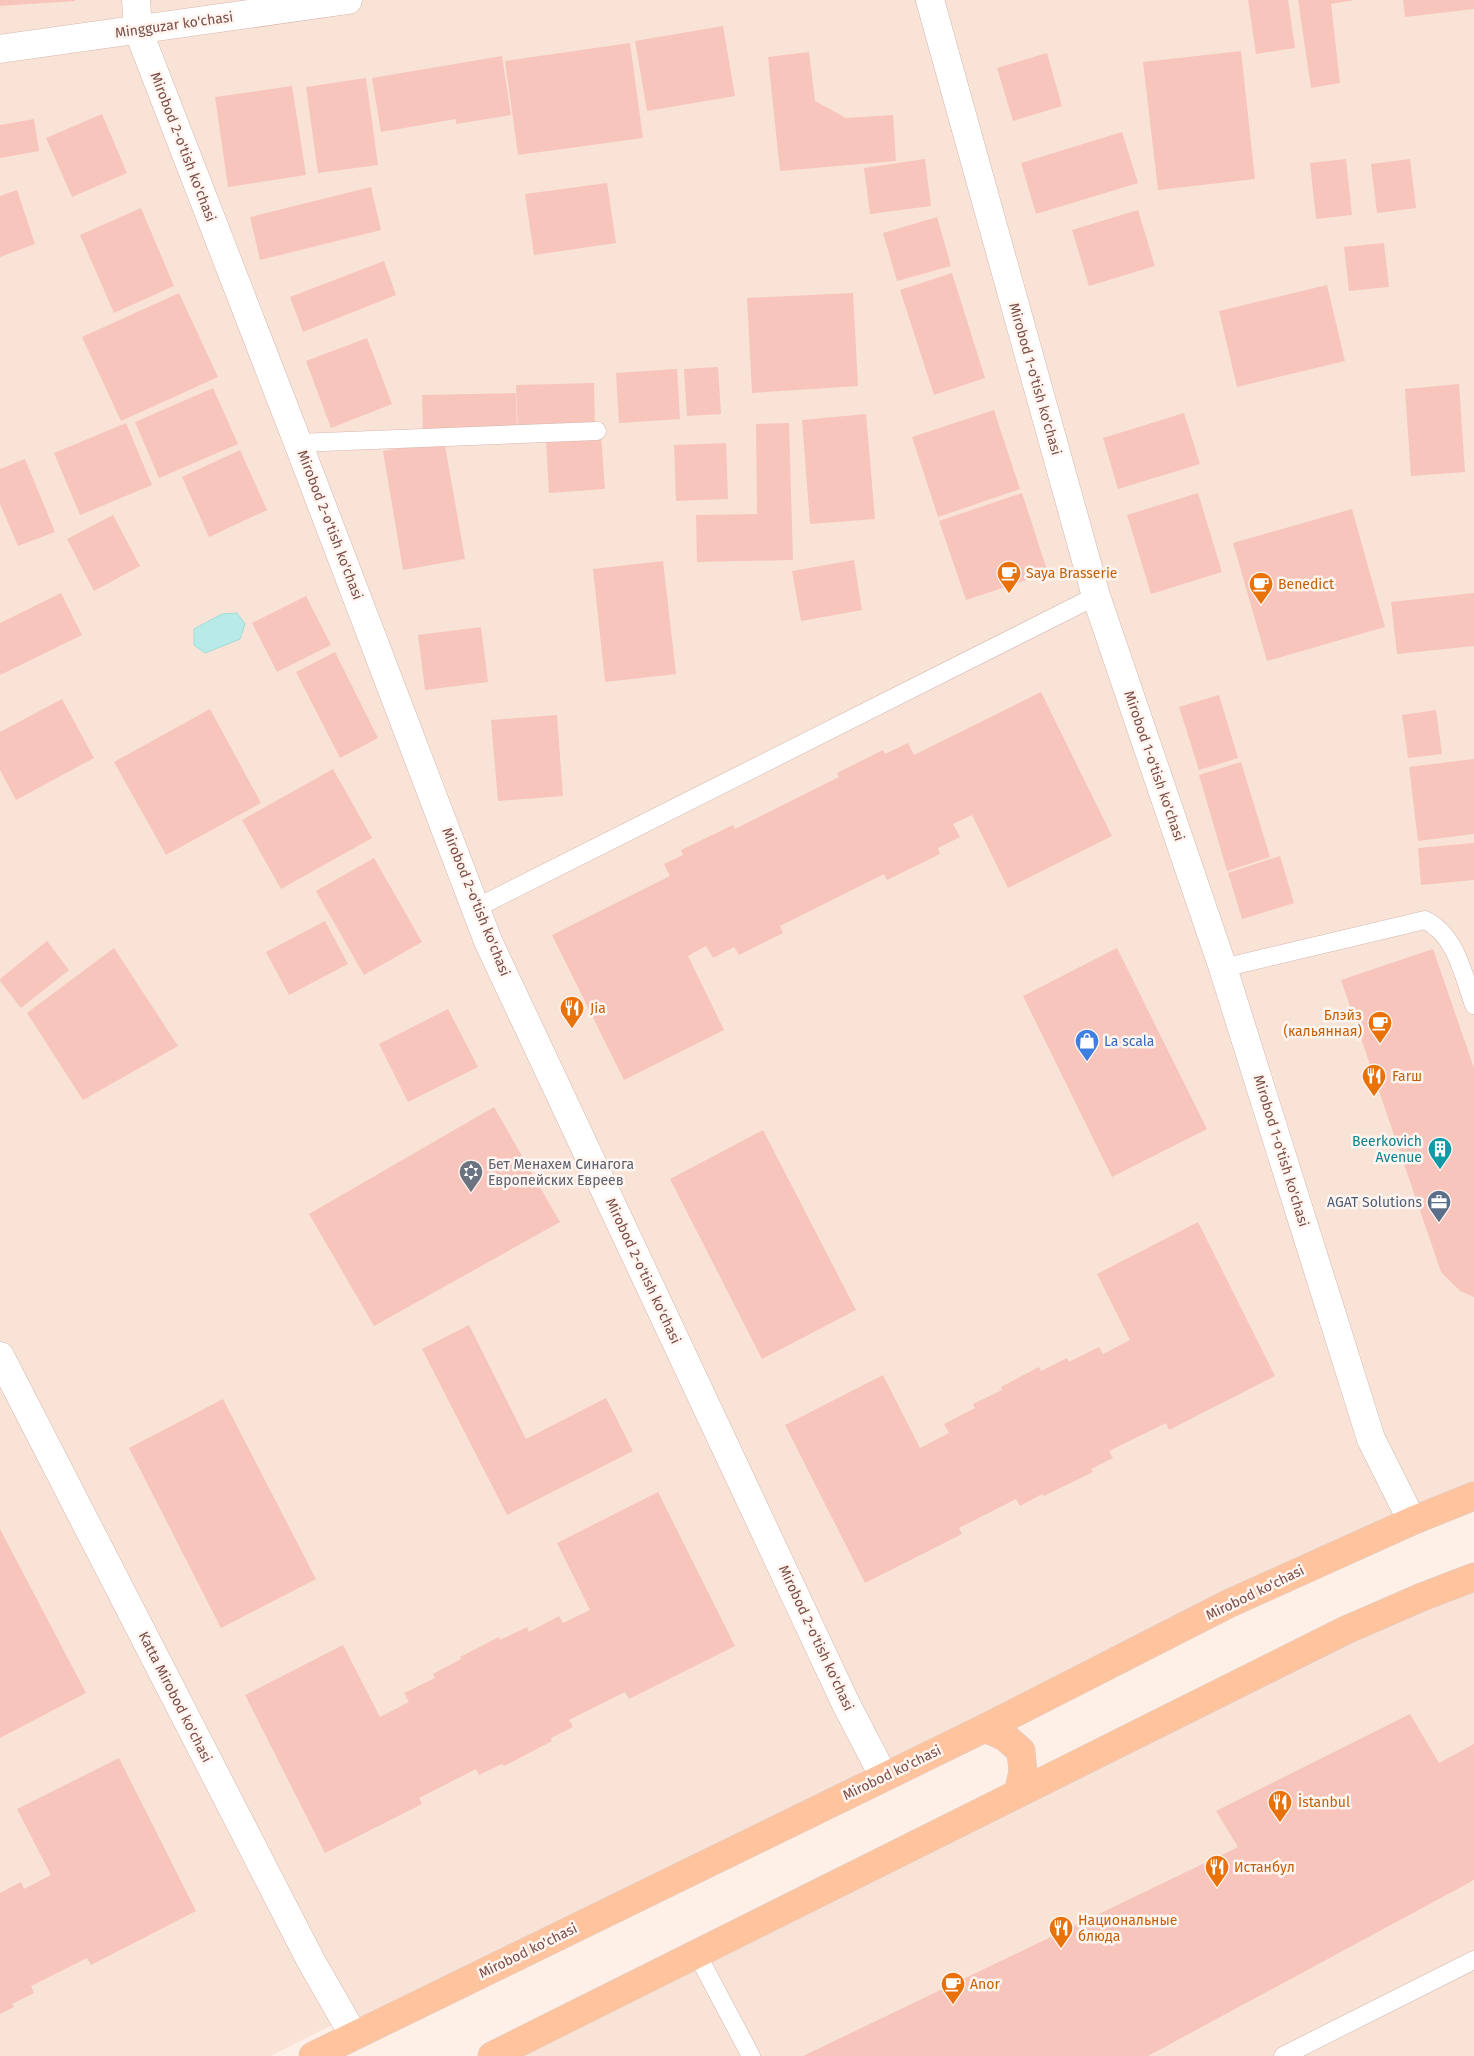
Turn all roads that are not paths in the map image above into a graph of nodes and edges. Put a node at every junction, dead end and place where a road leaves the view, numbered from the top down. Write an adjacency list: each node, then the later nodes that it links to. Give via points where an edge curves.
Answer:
1 (136, 0): 4 (street, Mirobod 2-o'tish ko'chasi)
2 (342, 0): 4 (street, Mingguzar ko'chasi)
3 (930, 0): 8 (street, Mirobod 1-o'tish ko'chasi)
4 (138, 30): 5 (street, Mingguzar ko'chasi); 7 (street, Mirobod 2-o'tish ko'chasi)
5 (0, 49)
6 (597, 431): 7 (lane)
7 (298, 443): 9 (street, Mirobod 2-o'tish ko'chasi)
8 (1096, 596): 9 (lane); 10 (street, Mirobod 1-o'tish ko'chasi)
9 (476, 908): 17 (street, Mirobod 2-o'tish ko'chasi, via 488,941 846,1704)
10 (1224, 968): 11 (lane, via 1425,920 1437,926 1451,943); 14 (street, Mirobod 1-o'tish ko'chasi, via 1372,1439)
11 (1474, 1005)
12 (0, 1356): 21 (street, Katta Mirobod ko'chasi, via 311,1961)
13 (1474, 1496): 14 (main road, Mirobod ko'chasi)
14 (1412, 1521): 16 (main road, Mirobod ko'chasi, via 1228,1604)
15 (1474, 1577): 18 (main road, via 1346,1630)
16 (985, 1728): 17 (main road, Mirobod ko'chasi); 18 (main road, via 1005,1737 1021,1751 1023,1772)
17 (884, 1777): 21 (main road, Mirobod ko'chasi)
18 (1018, 1793): 19 (main road)
19 (697, 1954): 23 (main road); 24 (lane)
20 (1474, 1960): 25 (lane)
21 (354, 2036): 22 (main road, Mirobod ko'chasi)
22 (313, 2056)
23 (492, 2056)
24 (752, 2056)
25 (1282, 2056)

